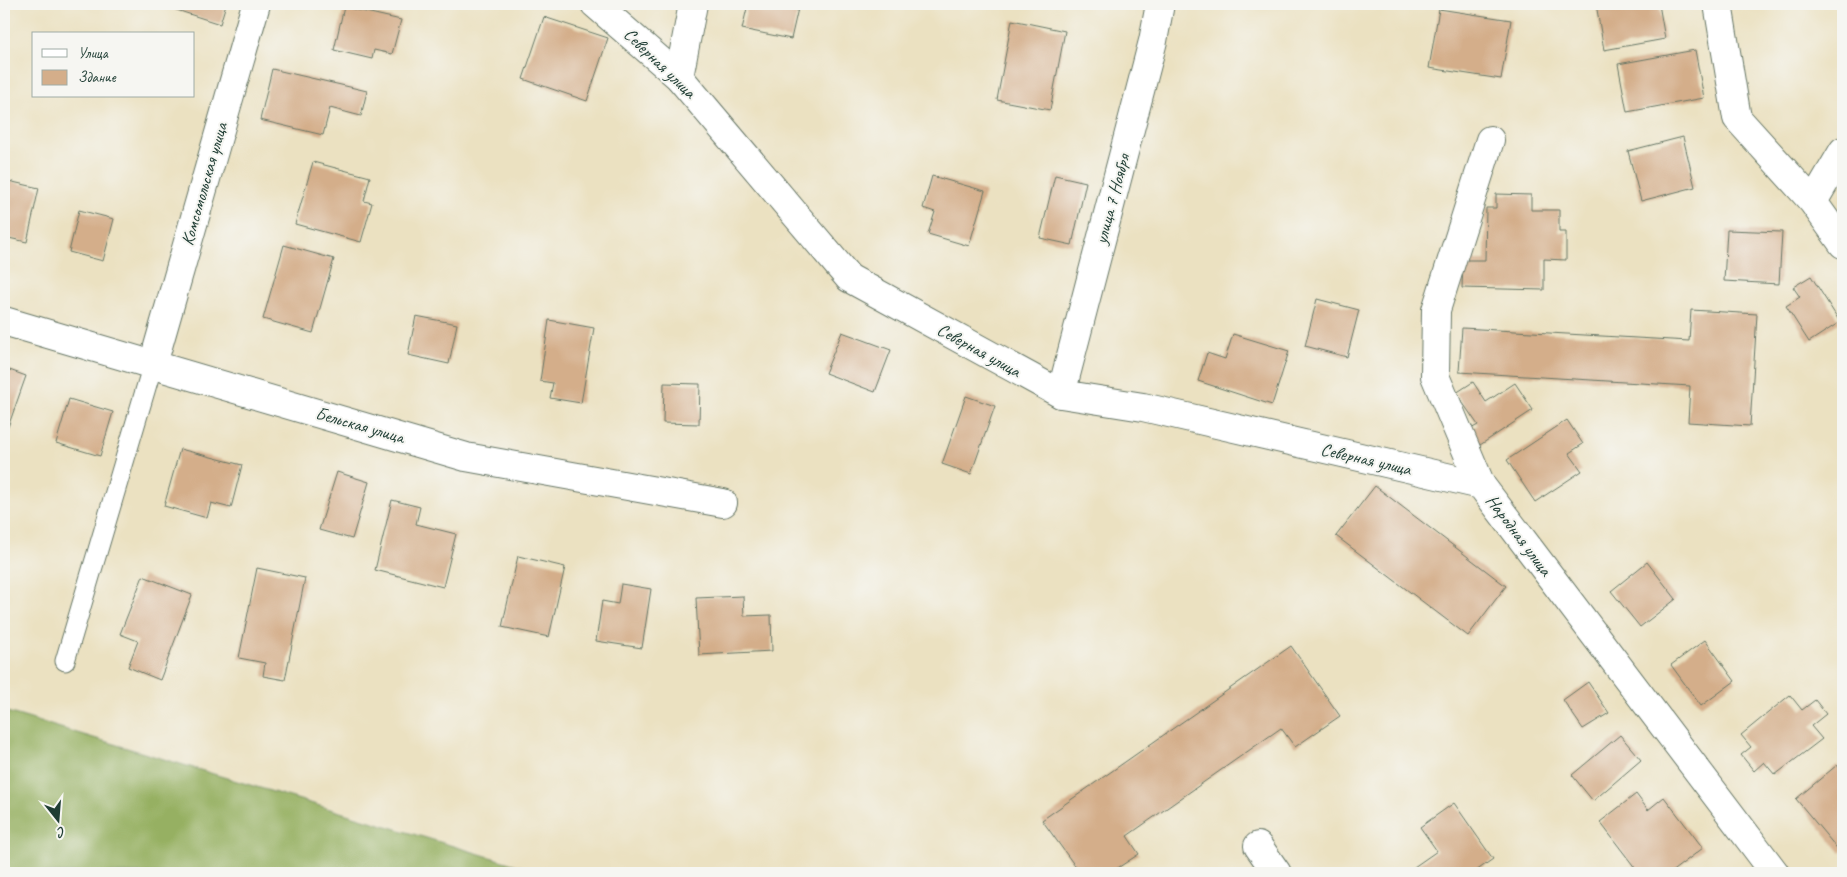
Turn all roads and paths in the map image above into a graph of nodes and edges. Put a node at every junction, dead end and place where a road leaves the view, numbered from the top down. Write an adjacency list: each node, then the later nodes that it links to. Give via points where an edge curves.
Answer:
1 (256, 4): 12 (street, Комсомольская улица)
2 (596, 4): 6 (street, Северная улица)
3 (693, 4): 6 (street)
4 (1160, 4): 13 (street, улица 7 Ноября)
5 (1718, 4): 9 (street, via 1737,118)
6 (679, 77): 13 (street, Северная улица, via 849,278)
7 (1490, 140): 14 (street, Народная улица, via 1436,310 1436,376)
8 (1843, 151): 9 (street)
9 (1813, 202): 10 (street)
10 (1843, 244)
11 (4, 321): 12 (street, Бельская улица)
12 (153, 364): 15 (street, Бельская улица, via 466,457); 16 (lane)
13 (1061, 394): 14 (street, Северная улица, via 1143,407)
14 (1481, 485): 19 (street, Народная улица)
15 (723, 503)
16 (65, 661)
17 (1258, 846): 18 (street)
18 (1277, 873)
19 (1774, 873)

